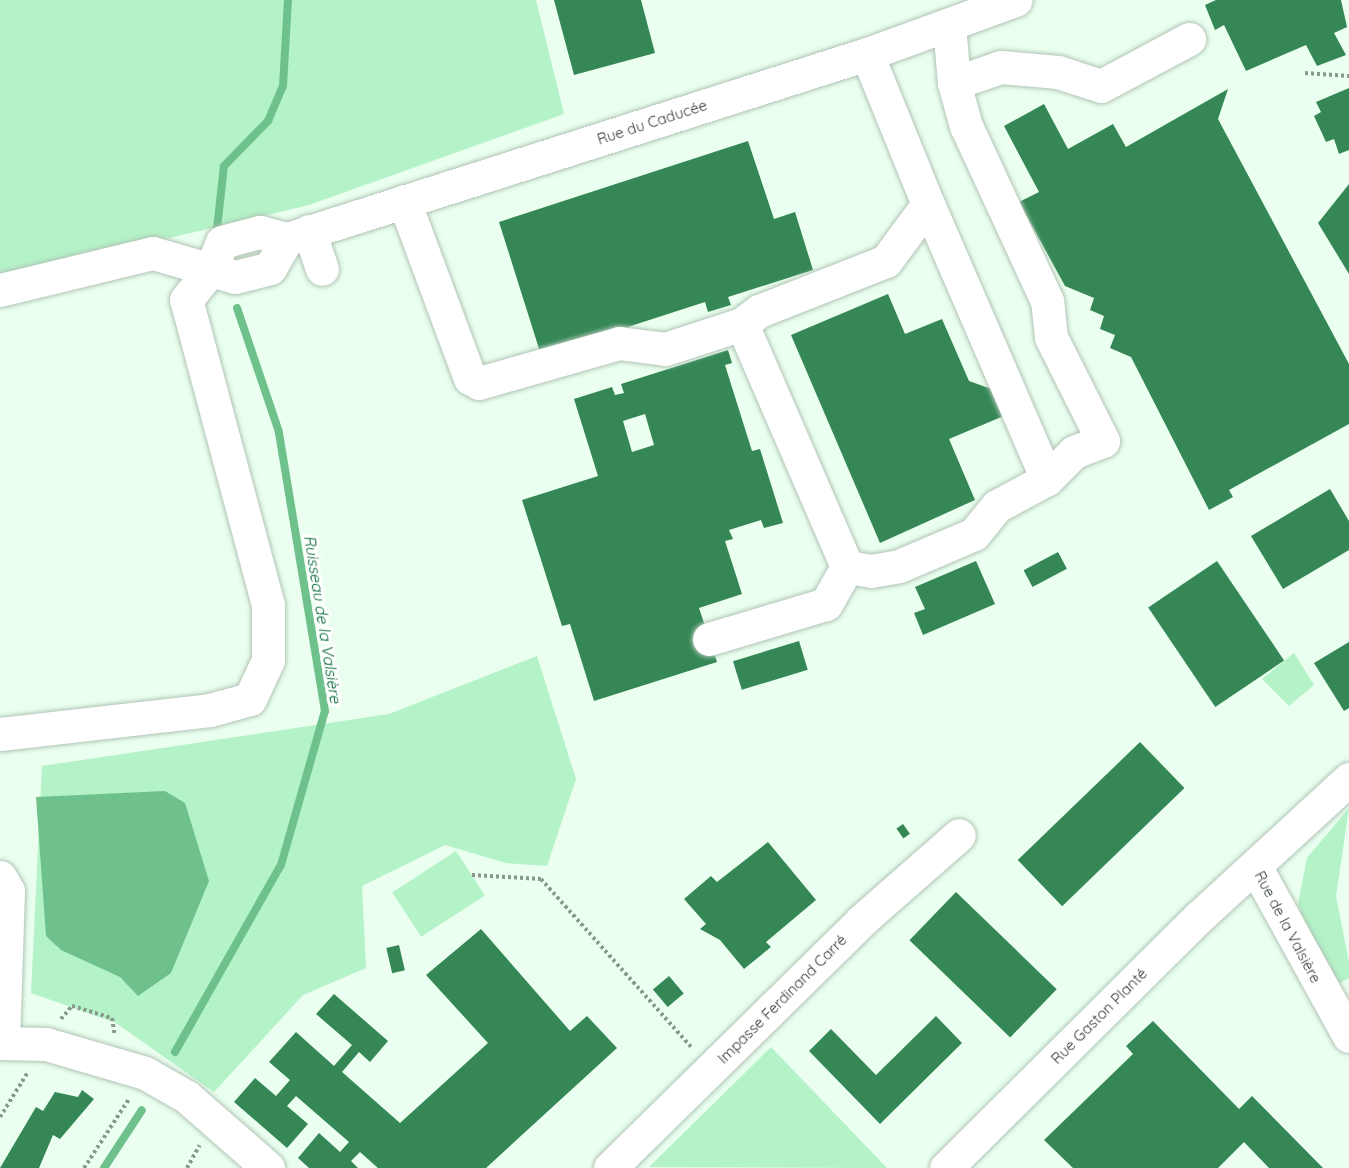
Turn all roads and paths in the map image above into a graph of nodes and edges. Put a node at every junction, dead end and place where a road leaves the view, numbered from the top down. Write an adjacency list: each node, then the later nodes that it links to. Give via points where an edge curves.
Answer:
1 (1015, 0): 2 (street, Rue du Caducée)
2 (949, 25): 4 (street, Rue du Caducée); 7 (street)
3 (1189, 39): 7 (street, via 1101,86 1058,72 1001,68)
4 (867, 54): 8 (street, Rue du Caducée); 9 (street)
5 (1305, 73): 6 (path)
6 (1349, 76)
7 (954, 83): 15 (street, via 966,126 1047,301 1051,337 1103,441 1074,452)
8 (404, 201): 10 (street, Rue du Caducée); 14 (street, via 470,378 479,383 619,343 665,349)
9 (928, 204): 14 (street, via 886,261 759,311); 15 (street)
10 (298, 235): 11 (street, via 260,232 222,243); 12 (street)
11 (211, 269): 13 (street, via 153,253); 18 (street, via 186,300 268,605 268,660 255,689 250,699 210,710)
12 (322, 269)
13 (0, 290)
14 (742, 324): 16 (street)
15 (1047, 479): 16 (street, via 997,506 974,534 899,566 871,571)
16 (846, 567): 17 (street, via 826,604)
17 (709, 639)
18 (1, 730)
19 (1349, 779): 21 (street, Rue de la Valsière)
20 (959, 835): 27 (street, Impasse Ferdinand Carré, via 861,921)
21 (1255, 866): 24 (street, Rue de la Valsière); 35 (street, Rue Gaston Planté)
22 (472, 875): 27 (path, via 541,879)
23 (0, 877): 25 (street, via 8,891)
24 (1349, 1036)
25 (2, 1043): 26 (street)
26 (46, 1044): 28 (street); 29 (path)
27 (711, 1069): 34 (street, Impasse Ferdinand Carré)
28 (145, 1072): 31 (path); 33 (street, via 187,1097)
29 (0, 1117)
30 (202, 1143): 32 (path)
31 (84, 1168)
32 (187, 1168)
33 (268, 1168)
34 (610, 1168)
35 (946, 1168)

